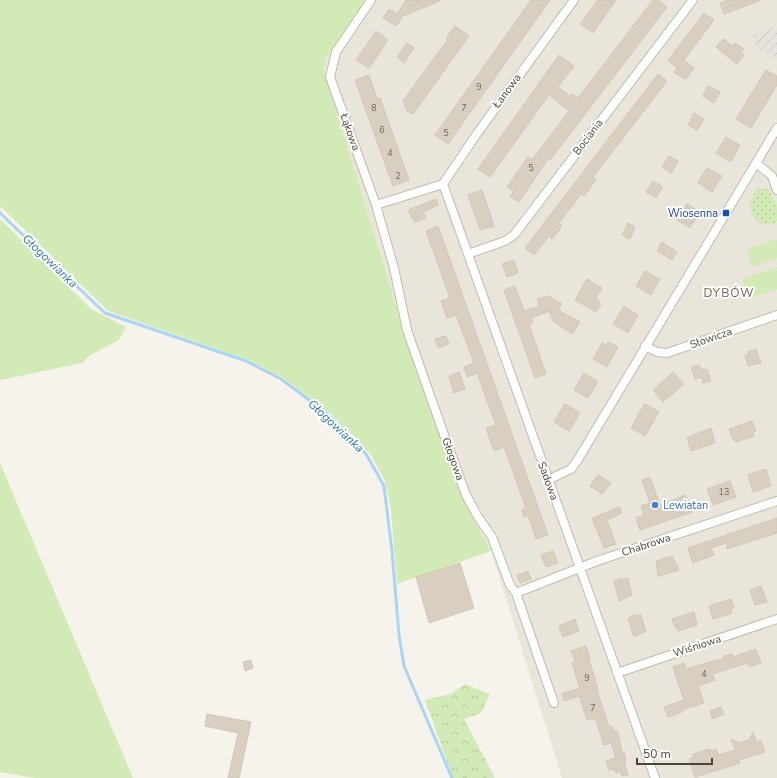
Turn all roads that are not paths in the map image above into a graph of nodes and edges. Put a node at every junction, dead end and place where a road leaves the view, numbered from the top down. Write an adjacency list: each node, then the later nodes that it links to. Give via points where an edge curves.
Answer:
1 (372, 0): 8 (street, Łąkowa, via 336,52 330,77)
2 (574, 0): 6 (street, Łanowa)
3 (693, 0): 9 (street, Bociania, via 514,235 505,241)
4 (777, 128): 5 (street)
5 (756, 163): 7 (street, via 772,176); 11 (street)
6 (443, 184): 8 (street); 9 (street, Sadowa)
7 (777, 190)
8 (376, 205): 15 (street, Głogowa, via 394,268 407,330 444,436 466,495 492,537 510,585)
9 (468, 254): 12 (street, Sadowa)
10 (777, 315): 11 (street, Słowicza, via 666,353)
11 (645, 346): 12 (street, via 577,461 571,469)
12 (548, 480): 14 (street, Sadowa)
13 (777, 501): 14 (street, Chabrowa)
14 (579, 568): 15 (street, Chabrowa); 17 (street, Sadowa)
15 (516, 593): 18 (street, Głogowa)
16 (777, 619): 17 (street, Wiśniowa)
17 (617, 673): 19 (street, Sadowa)
18 (554, 703)
19 (655, 778)

